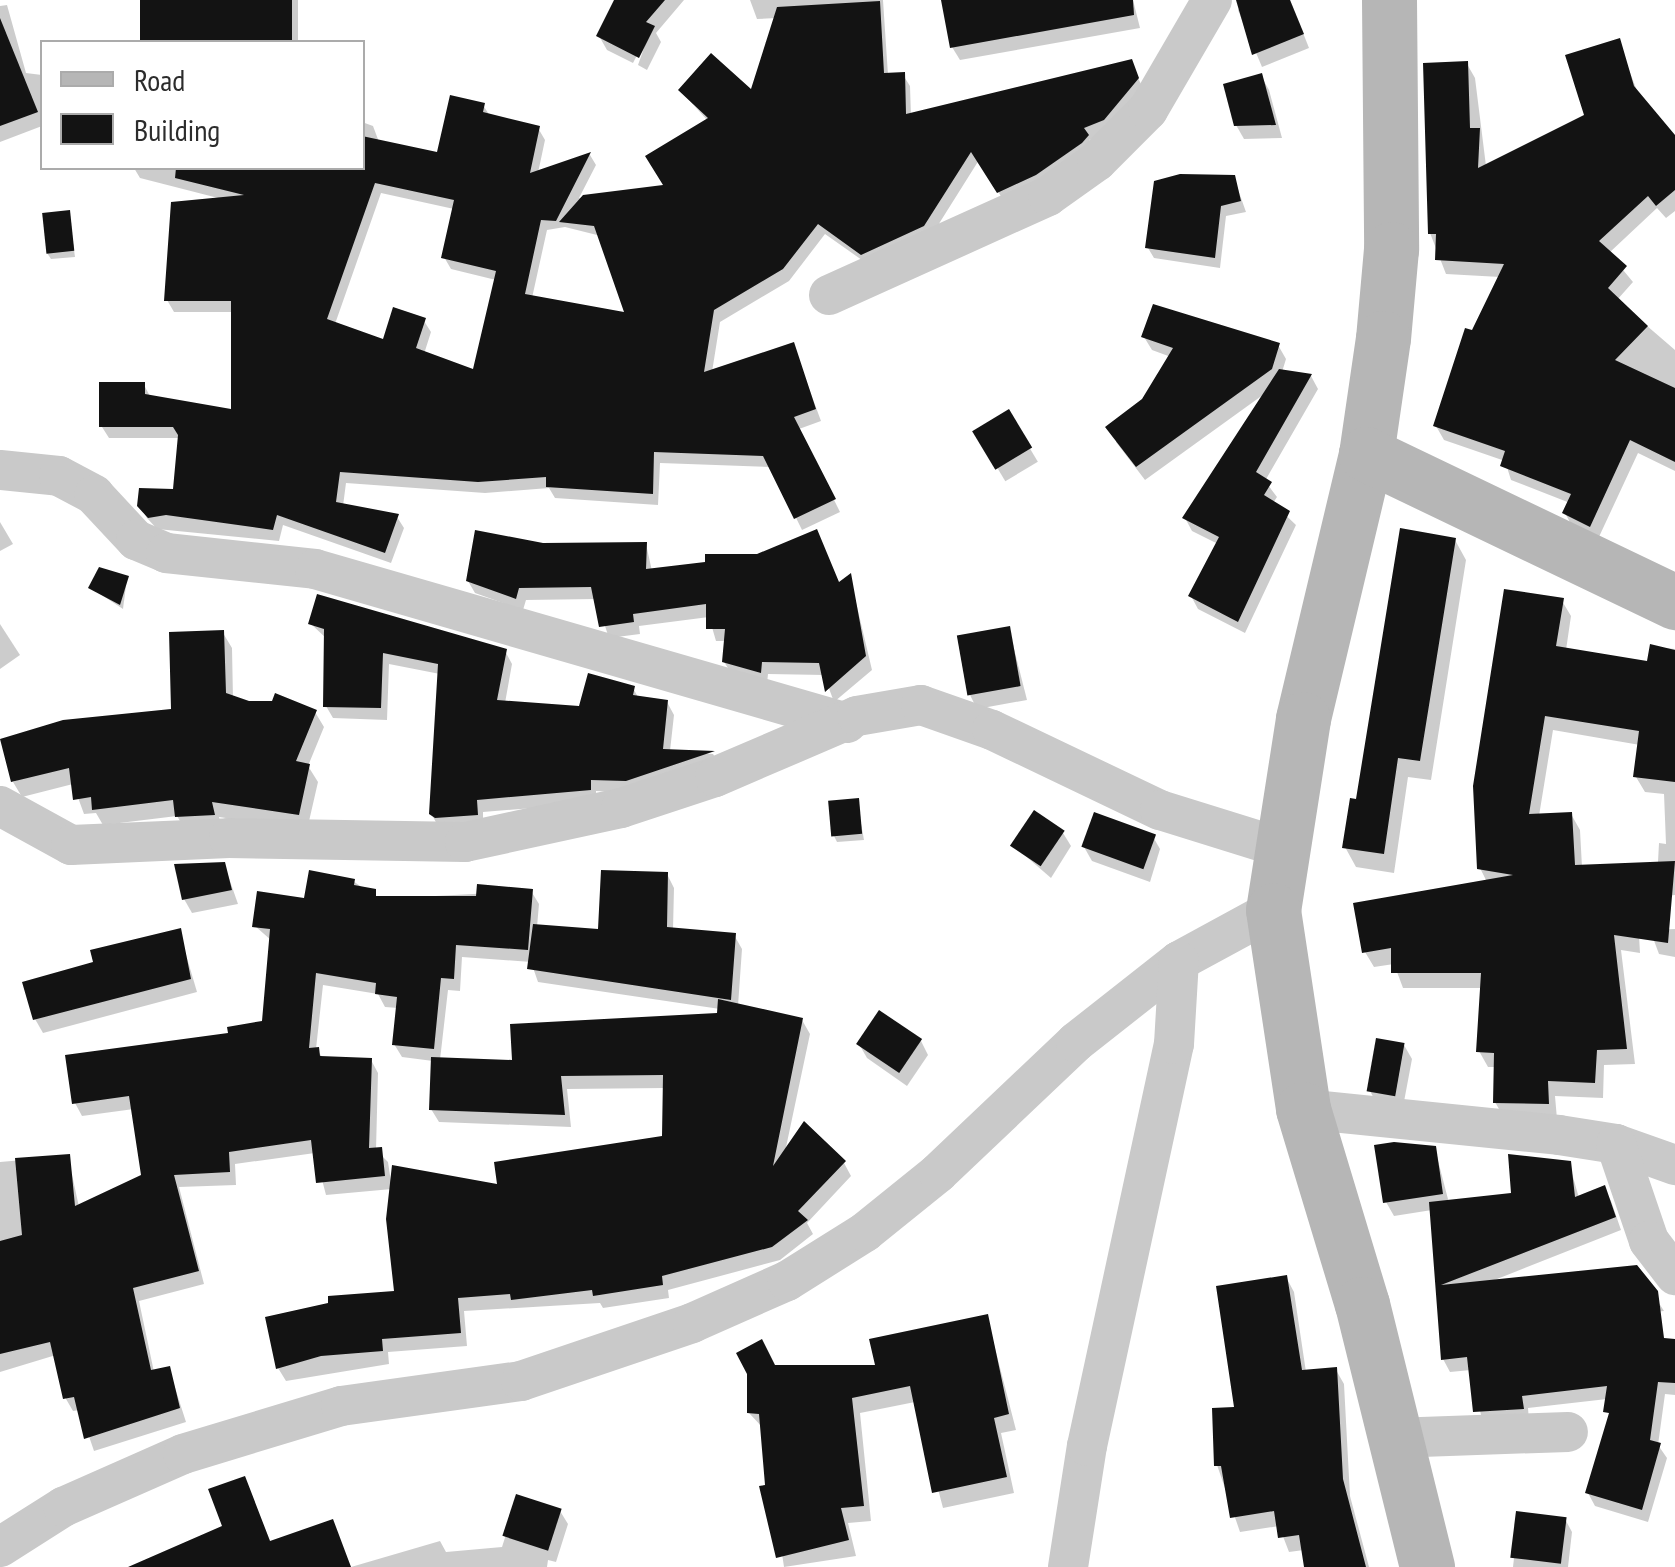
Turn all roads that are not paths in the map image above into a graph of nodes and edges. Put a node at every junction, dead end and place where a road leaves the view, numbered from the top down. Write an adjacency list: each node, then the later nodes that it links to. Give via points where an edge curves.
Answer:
1 (1212, 0): 3 (street, via 1148,110 1097,161 1015,212)
2 (1389, 0): 4 (main road, via 1391,248)
3 (829, 295)
4 (1366, 454): 6 (main road); 9 (main road)
5 (0, 470): 7 (street, via 59,476 94,495 136,540 166,553 315,569)
6 (1675, 602)
7 (847, 723): 8 (street, via 621,808 465,842 229,838 72,845); 9 (street, via 921,706 992,730 1160,810)
8 (0, 806)
9 (1279, 847): 10 (main road)
10 (1274, 910): 11 (street); 12 (main road)
11 (1179, 961): 18 (street, via 1076,1042 938,1173 865,1232 787,1281 692,1323 521,1382 341,1406 183,1454 63,1507); 19 (street, via 1174,1044)
12 (1303, 1109): 13 (street); 17 (main road)
13 (1616, 1144): 14 (street); 15 (street, via 1649,1241)
14 (1675, 1165)
15 (1675, 1276)
16 (1568, 1432): 17 (street)
17 (1394, 1438): 20 (main road)
18 (0, 1547)
19 (1068, 1567)
20 (1427, 1567)

